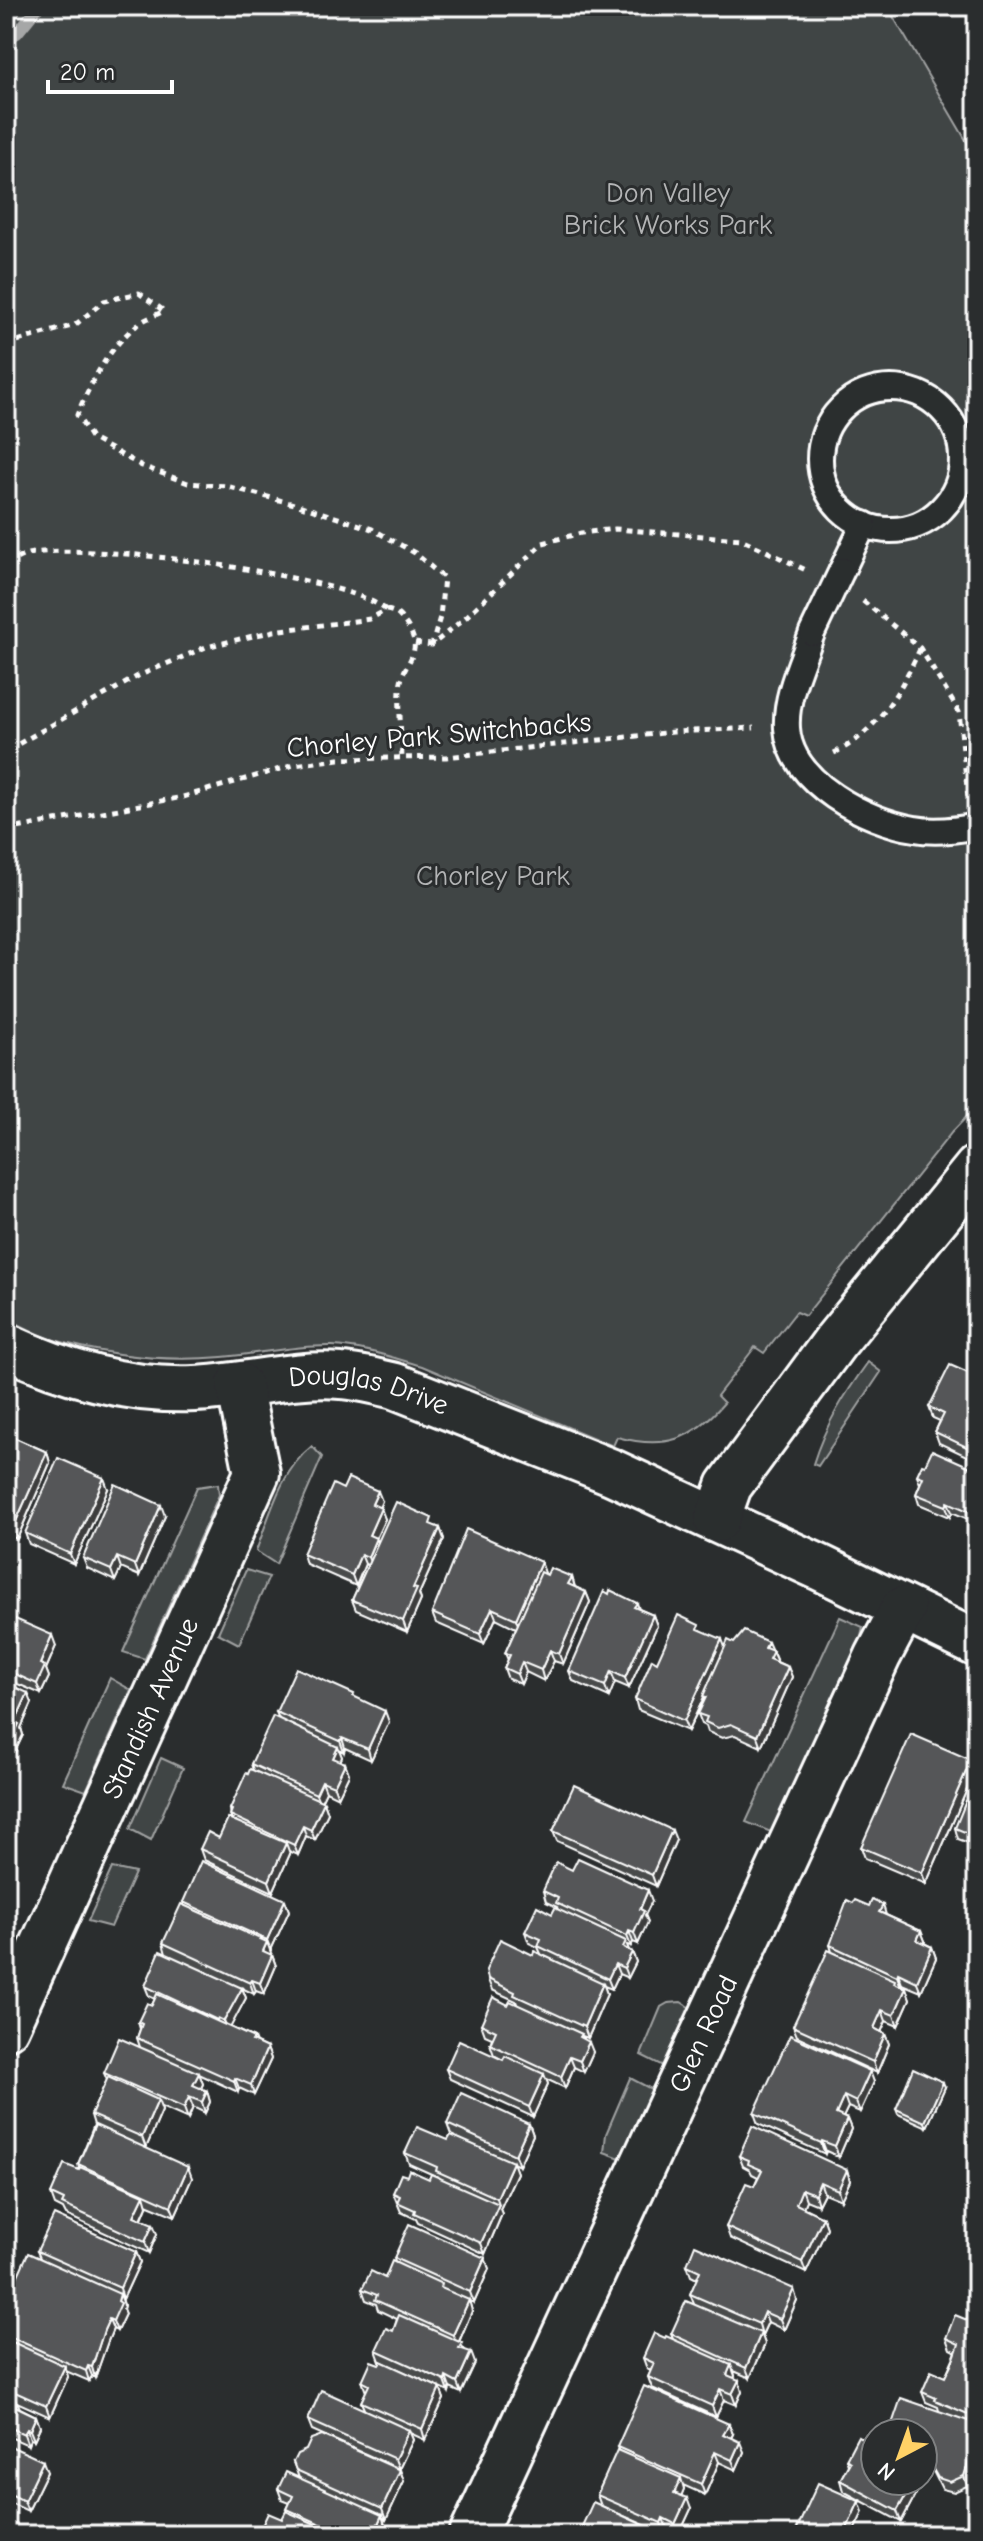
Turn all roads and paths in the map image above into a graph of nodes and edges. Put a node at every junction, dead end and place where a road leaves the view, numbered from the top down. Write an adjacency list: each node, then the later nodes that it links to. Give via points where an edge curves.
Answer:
1 (6, 344): 9 (path, via 75,325 104,301 139,293 164,311 136,325 85,395 77,415 92,439 188,483 226,486 298,505 372,529 415,553 444,578)
2 (968, 433): 3 (lane, via 960,477 940,511 904,529); 3 (lane, via 930,400 909,390 862,393 843,406 821,447 821,471 836,503)
3 (864, 524): 11 (lane, bridge, via 812,633 793,687)
4 (6, 564): 7 (path, via 28,554 133,553 331,588 377,602)
5 (816, 575): 9 (path, via 741,539 615,529 581,533 543,543)
6 (853, 593): 10 (path)
7 (386, 610): 8 (path, via 402,618); 12 (path, via 370,619 274,631 206,647 138,676)
8 (415, 643): 9 (path); 13 (path, via 401,680)
9 (432, 645)
10 (920, 648): 14 (path, via 899,693 875,725); 15 (path, via 959,712)
11 (787, 726): 13 (path, Chorley Park Switchbacks); 14 (lane, via 790,744)
12 (6, 751)
13 (402, 758): 16 (path, Chorley Park Switchbacks, via 294,765 183,797)
14 (805, 768): 15 (lane, via 831,796 889,822 941,831)
15 (974, 826)
16 (6, 830)
17 (977, 1168): 20 (street, via 826,1354 729,1486)
18 (6, 1346): 19 (street, Douglas Drive, via 102,1381 154,1388)
19 (239, 1385): 20 (street, Douglas Drive, via 340,1376 395,1386); 23 (street, Standish Avenue, via 257,1473)
20 (717, 1520): 21 (street, Douglas Drive)
21 (903, 1609): 22 (street); 24 (street, Glen Road)
22 (977, 1644)
23 (6, 2027)
24 (472, 2535)

